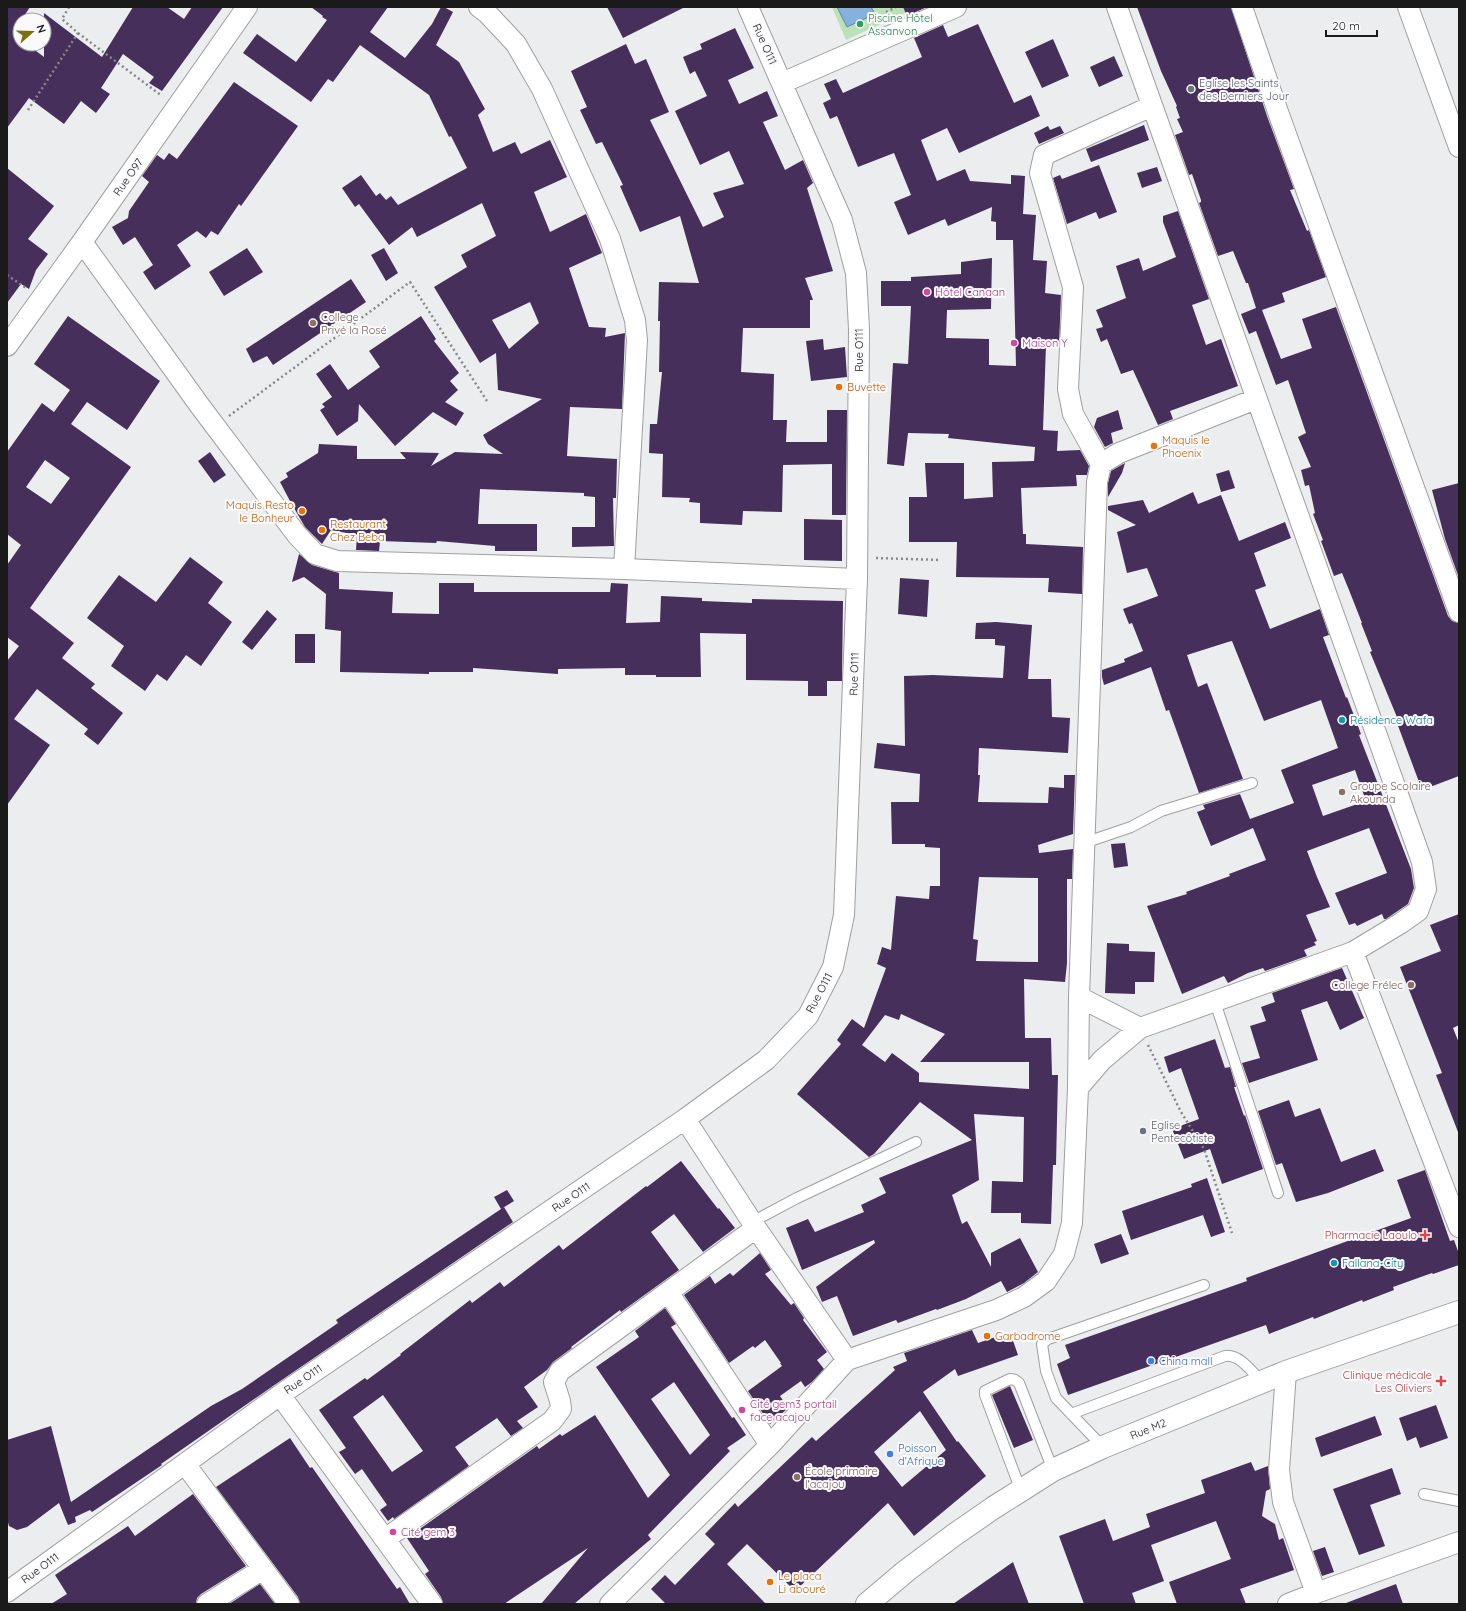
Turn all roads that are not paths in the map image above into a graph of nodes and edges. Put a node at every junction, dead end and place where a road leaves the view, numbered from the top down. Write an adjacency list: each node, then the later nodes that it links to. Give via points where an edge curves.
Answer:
1 (247, 7): 11 (street, Rue O97)
2 (479, 7): 15 (street, via 516,44 542,89 610,239 635,320 637,340)
3 (748, 7): 8 (street, Rue O111)
4 (956, 7): 8 (street)
5 (1116, 7): 9 (street)
6 (1242, 7): 17 (street)
7 (1408, 7): 10 (street)
8 (782, 83): 16 (street, Rue O111, via 842,220 856,273 859,329)
9 (1152, 106): 13 (street); 14 (street, via 1044,155 1040,173 1073,287 1068,389 1073,414)
10 (1459, 147)
11 (82, 242): 12 (street, Rue O97); 15 (street, via 297,535 315,554 337,561)
12 (7, 346)
13 (1256, 399): 14 (street, via 1119,453); 20 (street, via 1422,862 1426,889 1418,911)
14 (1101, 464): 19 (street, via 1097,482)
15 (624, 569): 16 (street)
16 (857, 579): 25 (street, Rue O111, via 844,915 833,967 808,1016 766,1060)
17 (1459, 612)
18 (1252, 784): 19 (lane, via 1160,811 1131,827)
19 (1084, 843): 21 (street)
20 (1353, 952): 22 (street); 29 (street)
21 (1079, 997): 23 (street); 24 (street)
22 (1215, 1002): 23 (street); 27 (lane)
23 (1140, 1028): 24 (street, via 1102,1060)
24 (1078, 1088): 33 (street, via 1072,1223 1064,1254 1046,1280 1024,1297 996,1310)
25 (685, 1119): 28 (street); 36 (street, Rue O111)
26 (916, 1142): 28 (lane, via 797,1198)
27 (1278, 1193)
28 (754, 1225): 31 (street); 33 (street)
29 (1459, 1227)
30 (1204, 1285): 37 (lane, via 1048,1339 1042,1344 1046,1371 1056,1398)
31 (668, 1292): 38 (street); 45 (street, via 560,1371 554,1382 561,1409 552,1421)
32 (1459, 1312): 34 (main road, Rue M2)
33 (847, 1360): 38 (street)
34 (1286, 1372): 35 (main road, Rue M2); 49 (street, via 1280,1470 1283,1502)
35 (1262, 1382): 37 (lane, via 1237,1358 1225,1356); 39 (main road, Rue M2)
36 (280, 1395): 40 (street, Rue O111); 45 (street)
37 (1071, 1414): 39 (lane)
38 (770, 1445): 53 (street)
39 (1103, 1447): 41 (main road, Rue M2)
40 (185, 1464): 47 (street); 48 (street, Rue O111)
41 (1053, 1470): 42 (main road, Rue M2); 42 (lane, via 1019,1383 1010,1379 986,1391 985,1395)
42 (1021, 1491): 54 (main road, Rue M2, via 954,1535)
43 (1424, 1494): 44 (lane)
44 (1459, 1501)
45 (385, 1539): 52 (street)
46 (1459, 1542): 49 (street)
47 (263, 1569): 50 (street); 51 (street)
48 (7, 1592)
49 (1316, 1593): 55 (street)
50 (207, 1604)
51 (289, 1604)
52 (432, 1604)
53 (610, 1604)
54 (867, 1604)
55 (1288, 1604)

